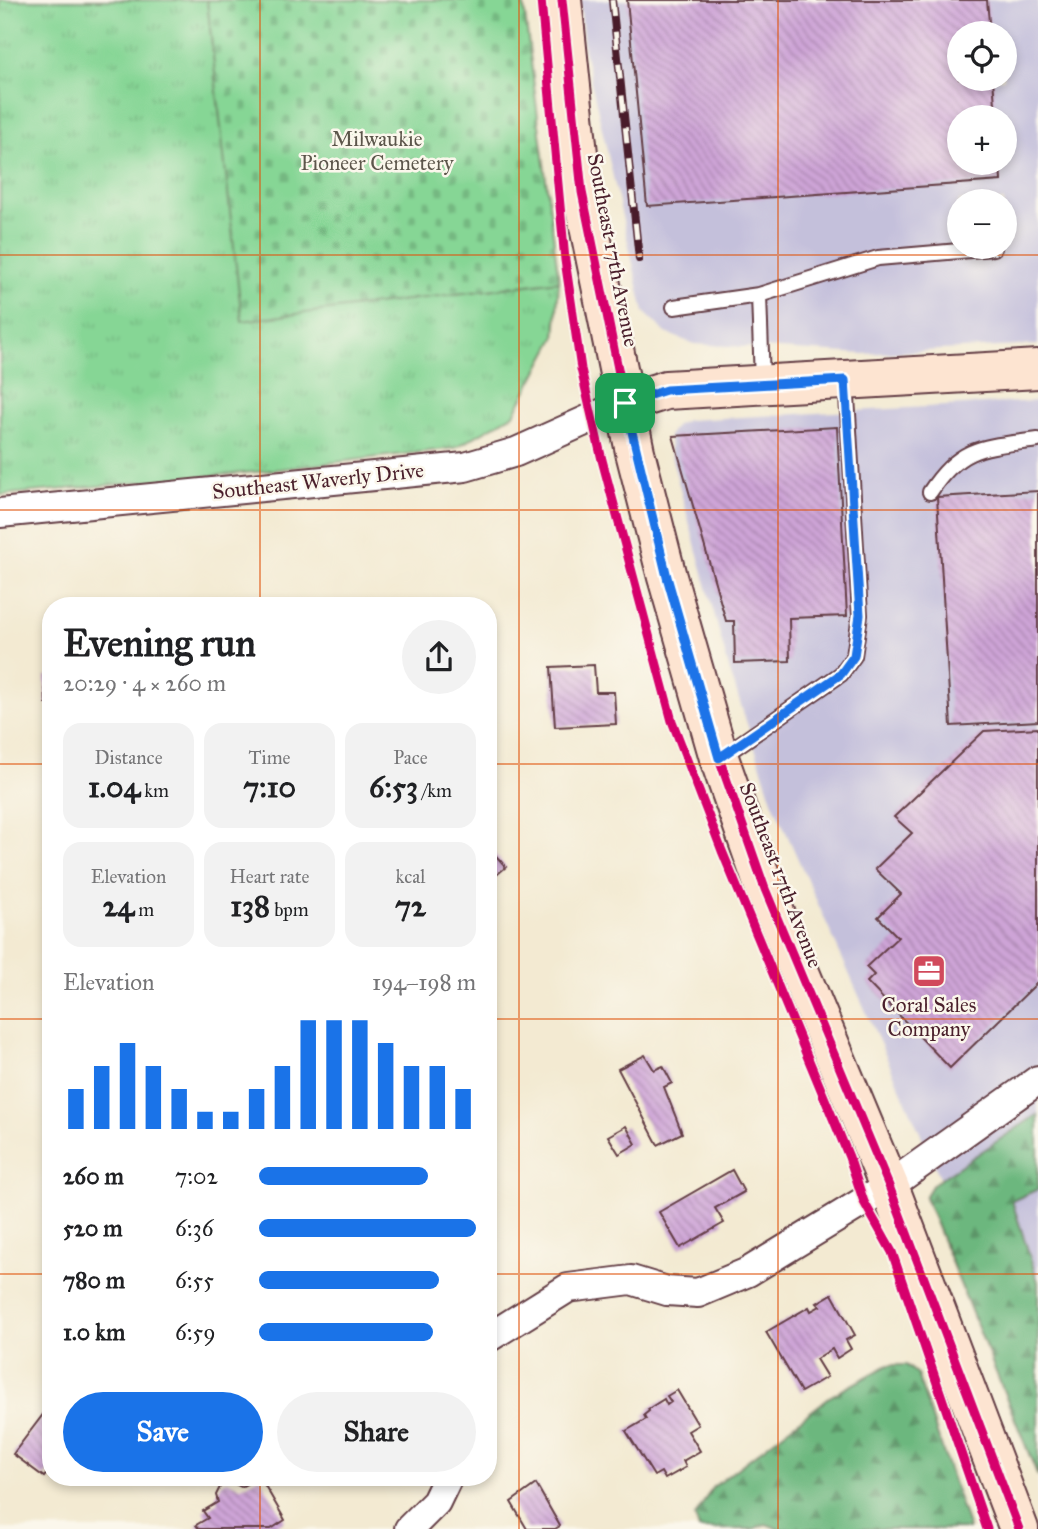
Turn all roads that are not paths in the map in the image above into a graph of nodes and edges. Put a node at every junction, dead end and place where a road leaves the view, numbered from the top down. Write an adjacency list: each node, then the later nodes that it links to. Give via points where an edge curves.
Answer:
1 (562, 0): 8 (main road, Southeast 17th Avenue, via 582,192)
2 (947, 252): 3 (lane, via 878,258)
3 (759, 295): 4 (lane); 7 (lane)
4 (674, 307)
5 (1038, 369): 6 (main road)
6 (845, 380): 7 (main road); 12 (lane, via 860,615 854,656 841,674)
7 (762, 384): 8 (main road, via 666,390)
8 (625, 403): 11 (street, Southeast Waverly Drive, via 516,452 465,467); 12 (main road, Southeast 17th Avenue, via 667,577)
9 (1038, 440): 10 (lane, via 977,448 946,467)
10 (930, 492)
11 (0, 513)
12 (719, 758): 14 (main road, Southeast 17th Avenue, via 765,889)
13 (1038, 1080): 14 (street)
14 (889, 1186): 15 (street, via 748,1272 698,1293 667,1292 631,1280 568,1288); 18 (main road, Southeast 17th Avenue)
15 (497, 1332)
16 (444, 1486): 17 (street, via 436,1502)
17 (409, 1529)
18 (1019, 1529)

